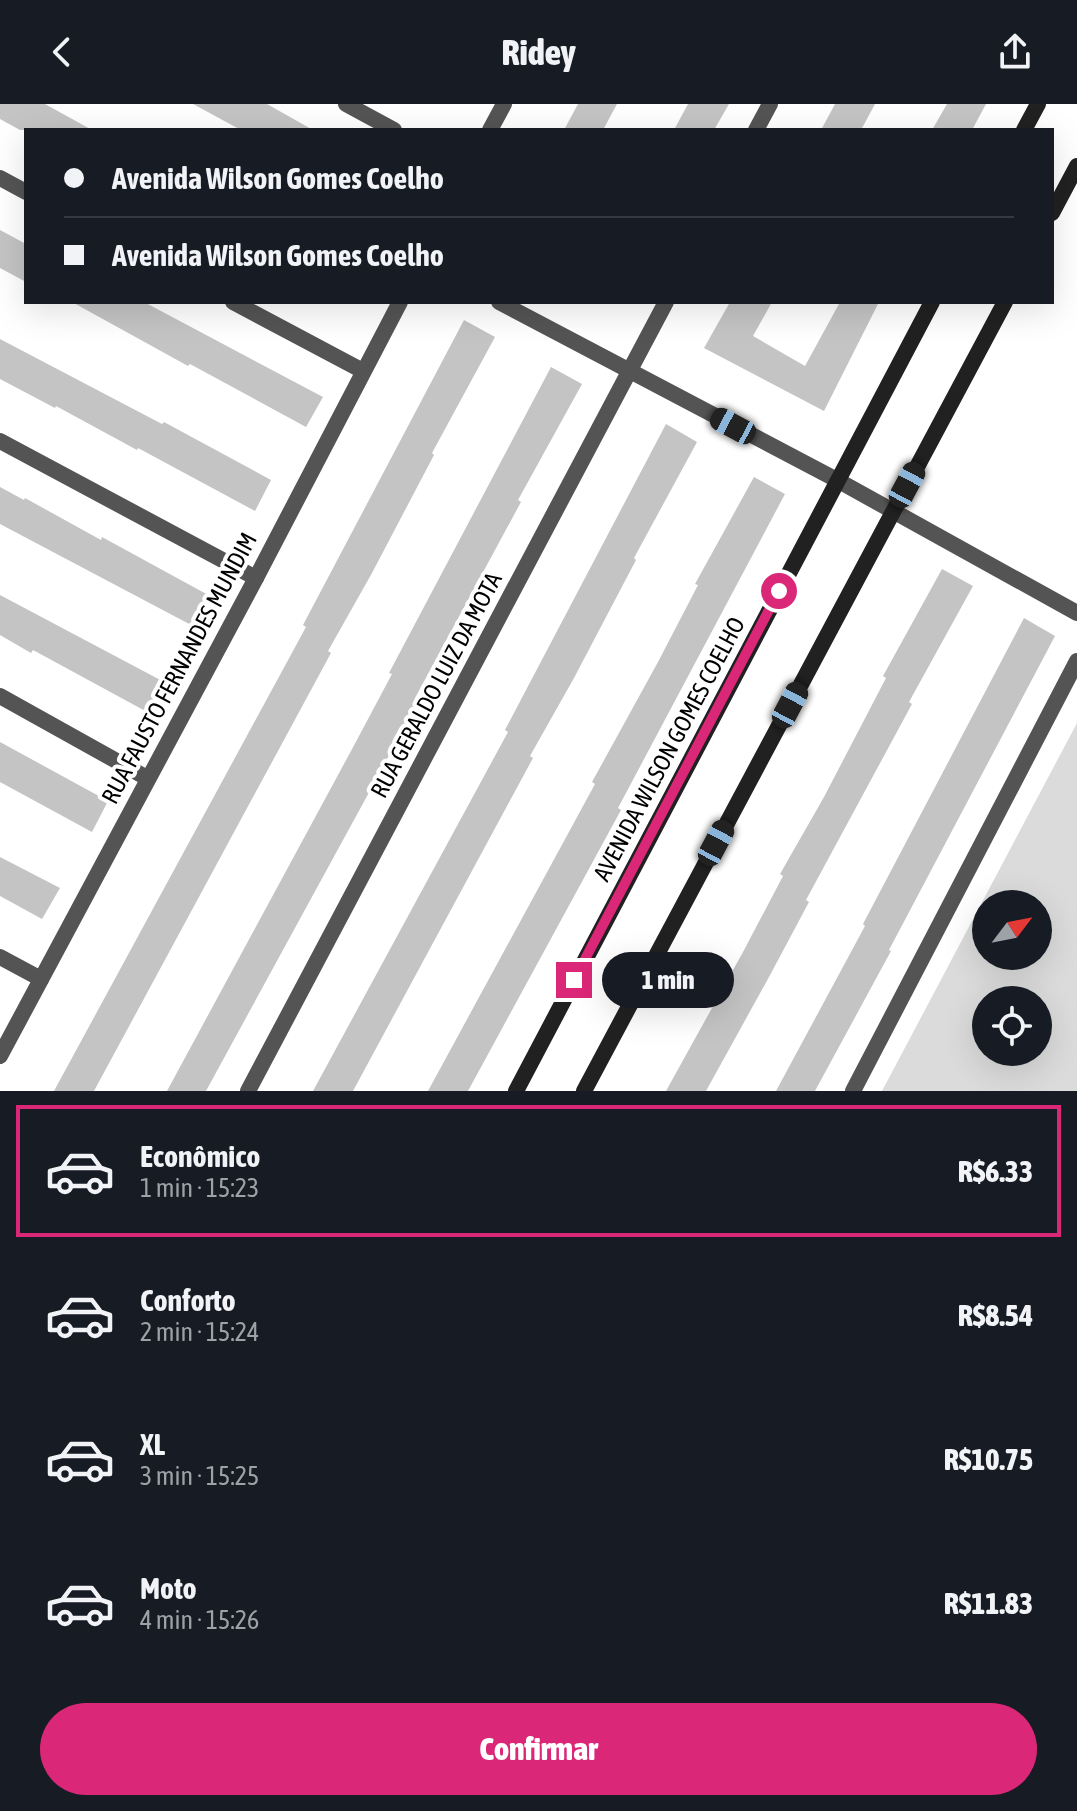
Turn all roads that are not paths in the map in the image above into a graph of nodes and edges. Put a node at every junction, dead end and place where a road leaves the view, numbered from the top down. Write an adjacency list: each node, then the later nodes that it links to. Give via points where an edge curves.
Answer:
1 (346, 104): 5 (street)
2 (504, 104): 6 (street)
3 (770, 104): 7 (street)
4 (1038, 104): 8 (street)
5 (390, 128)
6 (491, 128)
7 (757, 128)
8 (1025, 128)
9 (1077, 166): 12 (street)
10 (0, 178): 11 (street)
11 (24, 191)
12 (1054, 209)
13 (237, 304): 19 (street)
14 (399, 304): 19 (street, RUA FAUSTO FERNANDES MUNDIM)
15 (503, 304): 20 (street)
16 (665, 304): 20 (street, RUA GERALDO LUIZ DA MOTA)
17 (931, 304): 22 (street, AVENIDA WILSON GOMES COELHO)
18 (1004, 304): 23 (street)
19 (363, 371): 24 (street, RUA FAUSTO FERNANDES MUNDIM)
20 (629, 372): 22 (street); 32 (street, RUA GERALDO LUIZ DA MOTA)
21 (0, 441): 24 (street)
22 (837, 480): 23 (street); 33 (street, AVENIDA WILSON GOMES COELHO)
23 (893, 512): 25 (street); 34 (street)
24 (256, 578): 28 (street, RUA FAUSTO FERNANDES MUNDIM)
25 (1077, 613)
26 (1077, 661): 35 (street)
27 (0, 696): 28 (street)
28 (147, 778): 30 (street, RUA FAUSTO FERNANDES MUNDIM)
29 (0, 957): 30 (street)
30 (41, 979): 31 (street, RUA FAUSTO FERNANDES MUNDIM)
31 (0, 1056)
32 (248, 1091)
33 (516, 1091)
34 (584, 1091)
35 (853, 1091)

